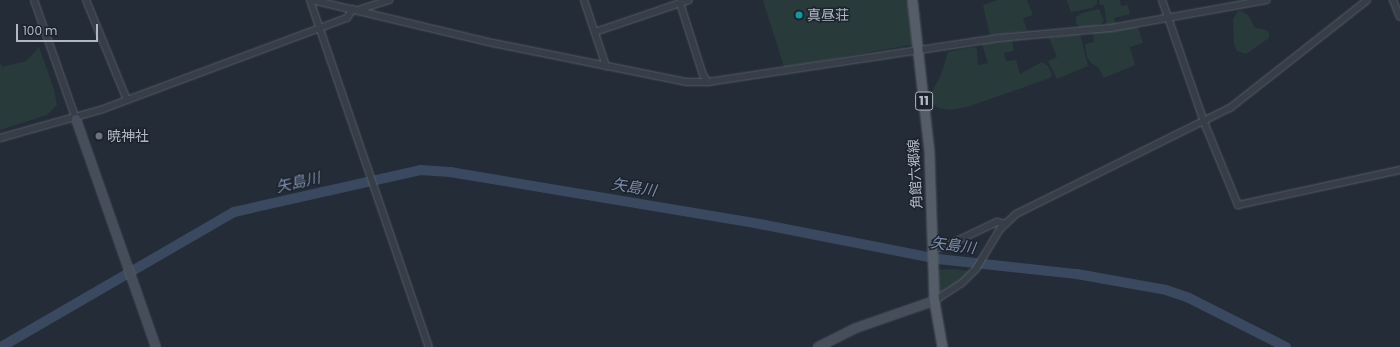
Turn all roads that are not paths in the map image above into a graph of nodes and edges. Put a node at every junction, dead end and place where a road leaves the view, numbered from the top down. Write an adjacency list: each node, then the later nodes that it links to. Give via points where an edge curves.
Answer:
1 (34, 0): 22 (street)
2 (86, 0): 21 (street)
3 (311, 0): 13 (street); 16 (street)
4 (389, 0): 13 (street)
5 (584, 0): 17 (street)
6 (689, 0): 12 (street)
7 (912, 0): 18 (main road, 角館六郷線 / 11)
8 (1162, 0): 14 (street)
9 (1267, 0): 14 (street)
10 (1367, 0): 23 (street, via 1230,108)
11 (1393, 0): 15 (street)
12 (680, 3): 17 (street); 20 (street, via 703,75)
13 (355, 10): 16 (street, via 347,18); 19 (street, via 493,43)
14 (1169, 17): 18 (street, via 1111,28 1006,37); 23 (street)
15 (1400, 17)
16 (320, 28): 21 (street); 30 (street)
17 (596, 32): 19 (street)
18 (918, 49): 20 (street); 27 (main road, 角館六郷線 / 11, via 929,152)
19 (606, 66): 20 (street, via 687,82)
20 (708, 82)
21 (127, 100): 22 (street)
22 (76, 118): 24 (street); 29 (street)
23 (1204, 122): 25 (street, via 1238,205); 26 (street, via 1035,203)
24 (0, 138)
25 (1400, 170)
26 (1006, 224): 27 (street, via 997,222); 28 (street, via 976,269 962,283)
27 (932, 250): 28 (main road, 角館六郷線 / 11)
28 (934, 301): 31 (street, via 856,328); 32 (main road, 角館六郷線 / 11)
29 (156, 347)
30 (428, 347)
31 (818, 347)
32 (942, 347)

